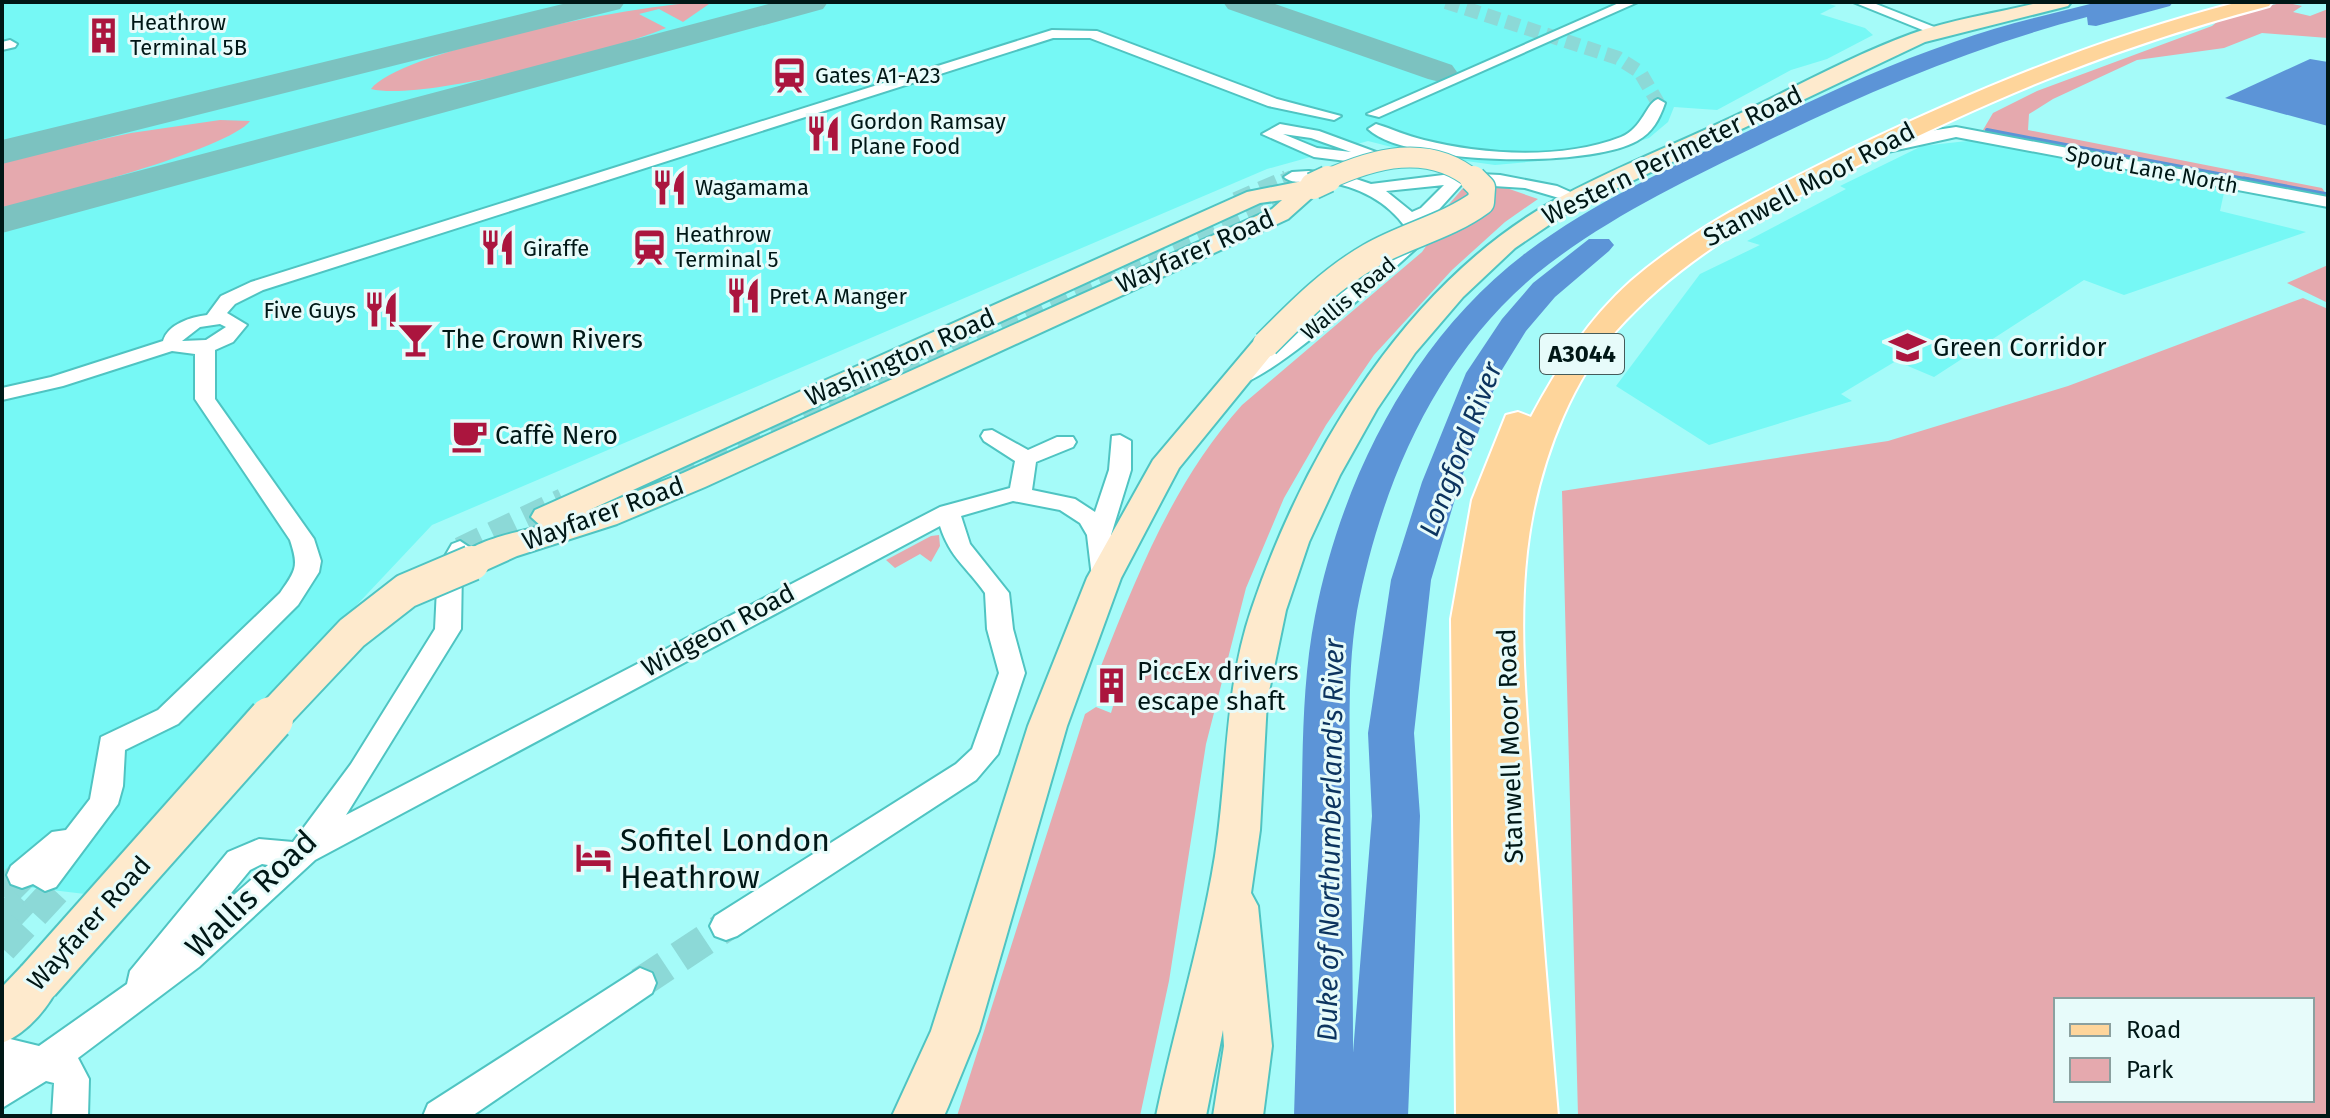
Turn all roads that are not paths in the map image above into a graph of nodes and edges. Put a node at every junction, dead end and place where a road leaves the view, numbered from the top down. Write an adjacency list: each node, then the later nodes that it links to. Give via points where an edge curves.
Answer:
1 (1632, 2): 9 (street)
2 (2062, 2): 6 (street, Western Perimeter Road)
3 (2229, 2): 49 (main road, Stanwell Moor Road / A3044, via 2098,39 2000,75 1738,200 1624,275 1551,358 1504,452 1481,540 1471,619)
4 (2262, 2): 7 (main road, Stanwell Moor Road / A3044, via 2111,45)
5 (1867, 3): 6 (street)
6 (1946, 31): 17 (street, Western Perimeter Road, via 1883,54)
7 (1985, 94): 10 (street, via 1959,123); 12 (main road, Stanwell Moor Road / A3044)
8 (1658, 103): 9 (street, via 1655,117 1634,136 1560,154 1462,152 1416,142)
9 (1363, 121): 20 (street, via 1338,126 1334,116 1260,99 1092,34 1052,34 257,286 228,300)
10 (1976, 135): 12 (street, Spout Lane North, via 1944,132); 18 (street, Spout Lane North)
11 (1336, 149): 13 (street)
12 (1864, 153): 50 (main road, Stanwell Moor Road / A3044, via 1734,218 1646,281 1608,319 1573,367 1528,464 1509,545 1504,685)
13 (1451, 178): 16 (street); 17 (street, via 1510,181); 19 (street, via 1427,212)
14 (1348, 184): 15 (street); 15 (street, via 1302,176); 16 (street)
15 (1306, 185): 23 (street, Wayfarer Road, bridge, via 1368,162 1397,159 1460,169 1482,188 1481,202 1470,211 1403,239 1342,273); 32 (street, Wayfarer Road, via 1280,214 715,472 605,517)
16 (1369, 189): 19 (street, via 1392,200)
17 (1570, 201): 36 (street, Western Perimeter Road, via 1484,262 1397,358 1360,411 1314,495 1277,584 1252,677)
18 (2328, 202)
19 (1410, 219): 23 (street, Wallis Road, via 1413,242 1402,253 1268,364)
20 (214, 318): 21 (street, via 181,328); 22 (street, via 235,321 236,329)
21 (172, 344): 22 (street); 24 (street)
22 (205, 346): 34 (street, via 205,399 302,539 307,572 289,599 168,717 111,744 109,786 103,804)
23 (1231, 383): 33 (street, Wayfarer Road, via 1152,487)
24 (2, 394)
25 (992, 436): 28 (street)
26 (1120, 441): 31 (street, via 1120,470)
27 (1065, 442): 28 (street)
28 (1026, 459): 29 (street)
29 (1020, 493): 30 (street, Widgeon Road); 31 (street, Widgeon Road, via 1067,504 1089,518)
30 (948, 512): 35 (street, Widgeon Road); 37 (street, via 958,545 956,564 978,585 997,593 1012,673 984,754 966,772)
31 (1099, 535): 33 (street)
32 (478, 556): 35 (street, Wallis Road, via 451,604 448,629 361,772); 40 (street, Wayfarer Road, bridge, via 406,591 352,633)
33 (1104, 577): 46 (street, Wayfarer Road, via 1037,758 943,1062)
34 (84, 826): 34 (street, via 77,857 44,878)
35 (301, 853): 39 (street, Wallis Road, via 188,957); 39 (street, via 259,851 239,861)
36 (1233, 878): 47 (street, Western Perimeter Road); 48 (street, Western Perimeter Road, via 1248,1046)
37 (726, 926)
38 (640, 983): 45 (street)
39 (117, 1012): 42 (street, Wallis Road)
40 (2, 1021)
41 (2, 1053): 42 (street)
42 (45, 1063): 43 (street, Wallis Road); 44 (street, via 65,1069 72,1079)
43 (2, 1091)
44 (70, 1116)
45 (441, 1116)
46 (917, 1116)
47 (1181, 1116)
48 (1238, 1116)
49 (1484, 1116)
50 (1530, 1116)

